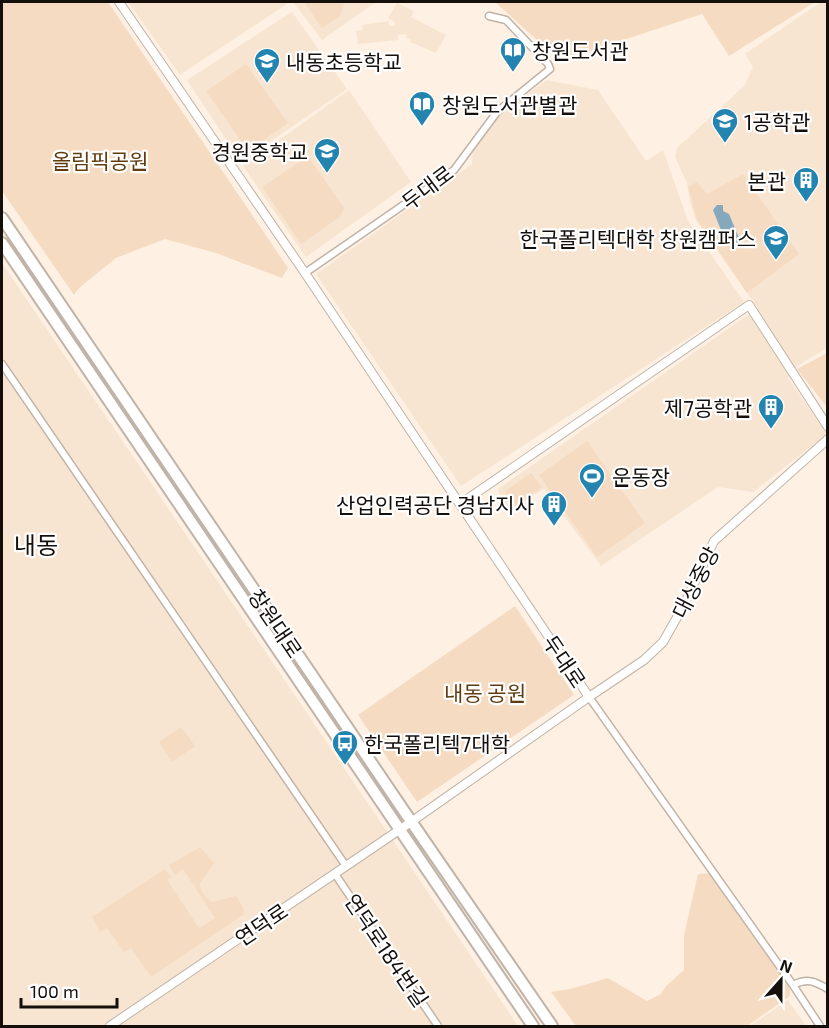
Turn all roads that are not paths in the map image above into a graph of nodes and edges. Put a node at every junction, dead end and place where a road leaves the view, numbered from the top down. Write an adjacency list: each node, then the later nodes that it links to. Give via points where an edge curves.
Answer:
1 (119, 2): 5 (street, 두대로)
2 (489, 16): 5 (street, 두대로, via 506,20 550,69 497,112 454,170)
3 (2, 218): 11 (main road, 창원대로)
4 (2, 243): 12 (main road, 창원대로)
5 (305, 273): 9 (street, 두대로)
6 (2, 364): 13 (street)
7 (828, 427): 9 (street, via 748,305)
8 (828, 439): 10 (street, 대상중앙, via 714,541 663,642 644,660)
9 (460, 504): 10 (street, 두대로)
10 (589, 697): 11 (street, 두대로); 15 (street)
11 (411, 822): 12 (street, 연덕로); 20 (main road, 창원대로)
12 (399, 831): 13 (street, 연덕로); 19 (main road, 창원대로)
13 (346, 866): 14 (street, 연덕로)
14 (335, 874): 17 (street, 연덕로); 18 (street, 연덕로184번길)
15 (793, 985): 16 (street, via 812,980); 21 (street)
16 (828, 989)
17 (110, 1026)
18 (438, 1026)
19 (532, 1026)
20 (552, 1026)
21 (820, 1026)

